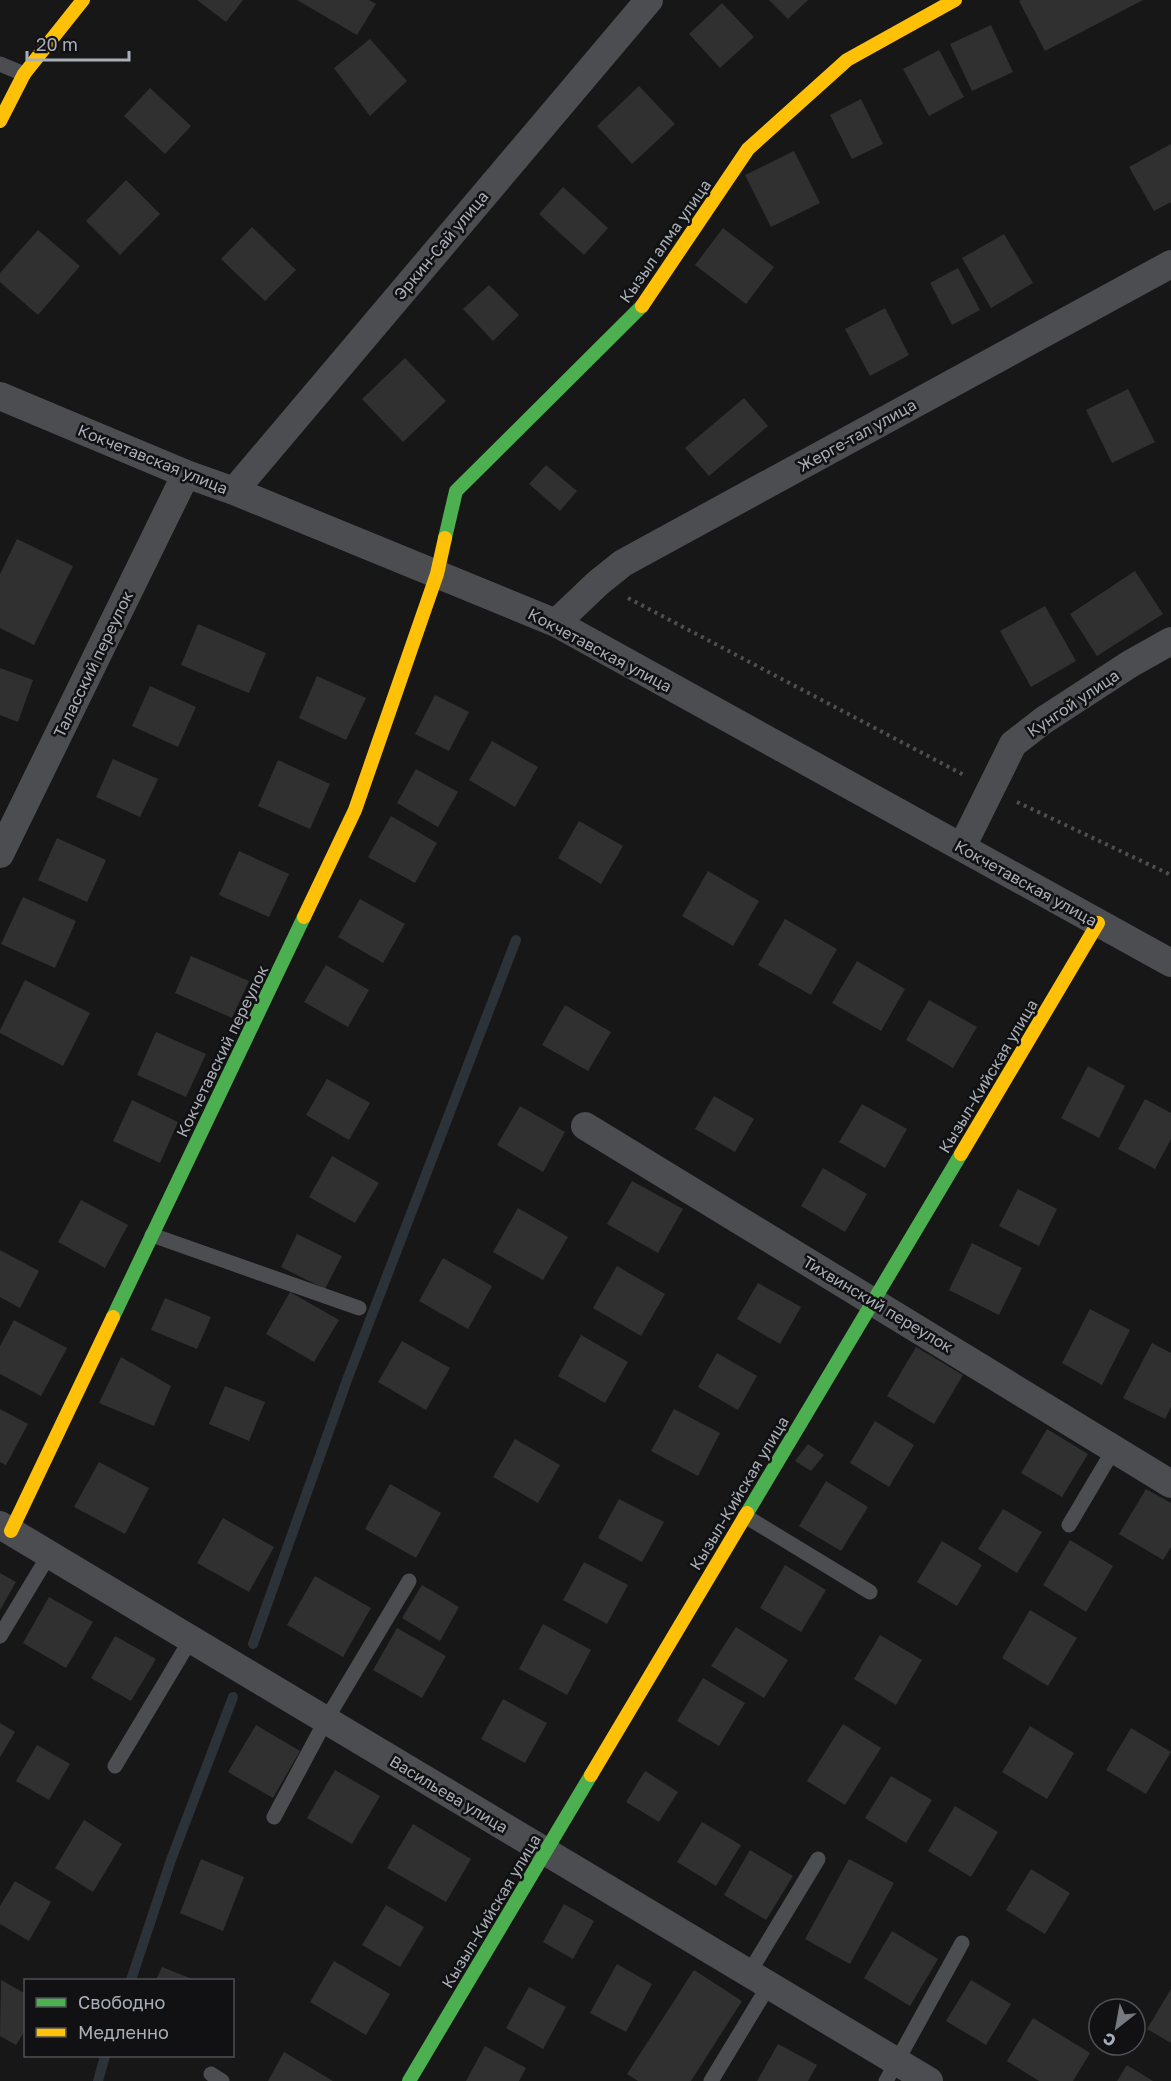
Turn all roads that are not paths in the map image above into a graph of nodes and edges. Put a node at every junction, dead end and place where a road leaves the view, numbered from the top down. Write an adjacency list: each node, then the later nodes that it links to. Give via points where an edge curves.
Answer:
1 (83, 0): 5 (street)
2 (649, 0): 10 (street, Эркин-Сай улица)
3 (955, 0): 11 (street, Кызыл алма улица, via 847,60 748,149 638,312 456,491)
4 (0, 64): 5 (lane)
5 (24, 74): 6 (street)
6 (0, 121)
7 (1171, 264): 12 (street, Жерге-тал улица, via 623,563)
8 (0, 396): 9 (street, Кокчетавская улица)
9 (186, 474): 10 (street, Кокчетавская улица); 15 (street, Таласский переулок)
10 (234, 491): 11 (street, Кокчетавская улица)
11 (437, 574): 12 (street, Кокчетавская улица); 19 (street, Кокчетавский переулок, via 355,810)
12 (556, 623): 14 (street, Кокчетавская улица)
13 (1171, 641): 14 (street, Кунгой улица, via 1053,714 1013,744)
14 (962, 848): 16 (street, Кокчетавская улица)
15 (0, 854)
16 (1098, 923): 17 (street, Кокчетавская улица); 20 (street, Кызыл-Кийская улица)
17 (1171, 963)
18 (585, 1126): 20 (street, Тихвинский переулок)
19 (152, 1235): 21 (lane); 26 (street, Кокчетавский переулок)
20 (873, 1301): 22 (street, Тихвинский переулок); 24 (street, Кызыл-Кийская улица)
21 (359, 1308)
22 (1114, 1449): 23 (street, Тихвинский переулок); 25 (lane)
23 (1171, 1484)
24 (745, 1516): 29 (lane); 35 (street, Кызыл-Кийская улица)
25 (1069, 1525)
26 (5, 1528): 27 (street, Васильева улица)
27 (50, 1555): 30 (lane); 31 (street, Васильева улица)
28 (409, 1581): 32 (lane)
29 (870, 1592)
30 (0, 1636)
31 (191, 1639): 32 (street, Васильева улица); 33 (lane)
32 (326, 1720): 34 (lane); 35 (street, Васильева улица)
33 (115, 1766)
34 (274, 1817)
35 (546, 1851): 38 (street, Васильева улица); 40 (street, Кызыл-Кийская улица)
36 (818, 1859): 38 (lane)
37 (962, 1943): 39 (lane)
38 (759, 1979): 39 (street, Васильева улица); 41 (lane)
39 (891, 2071): 42 (street, Васильева улица)
40 (409, 2081)
41 (711, 2081)
42 (929, 2081)

